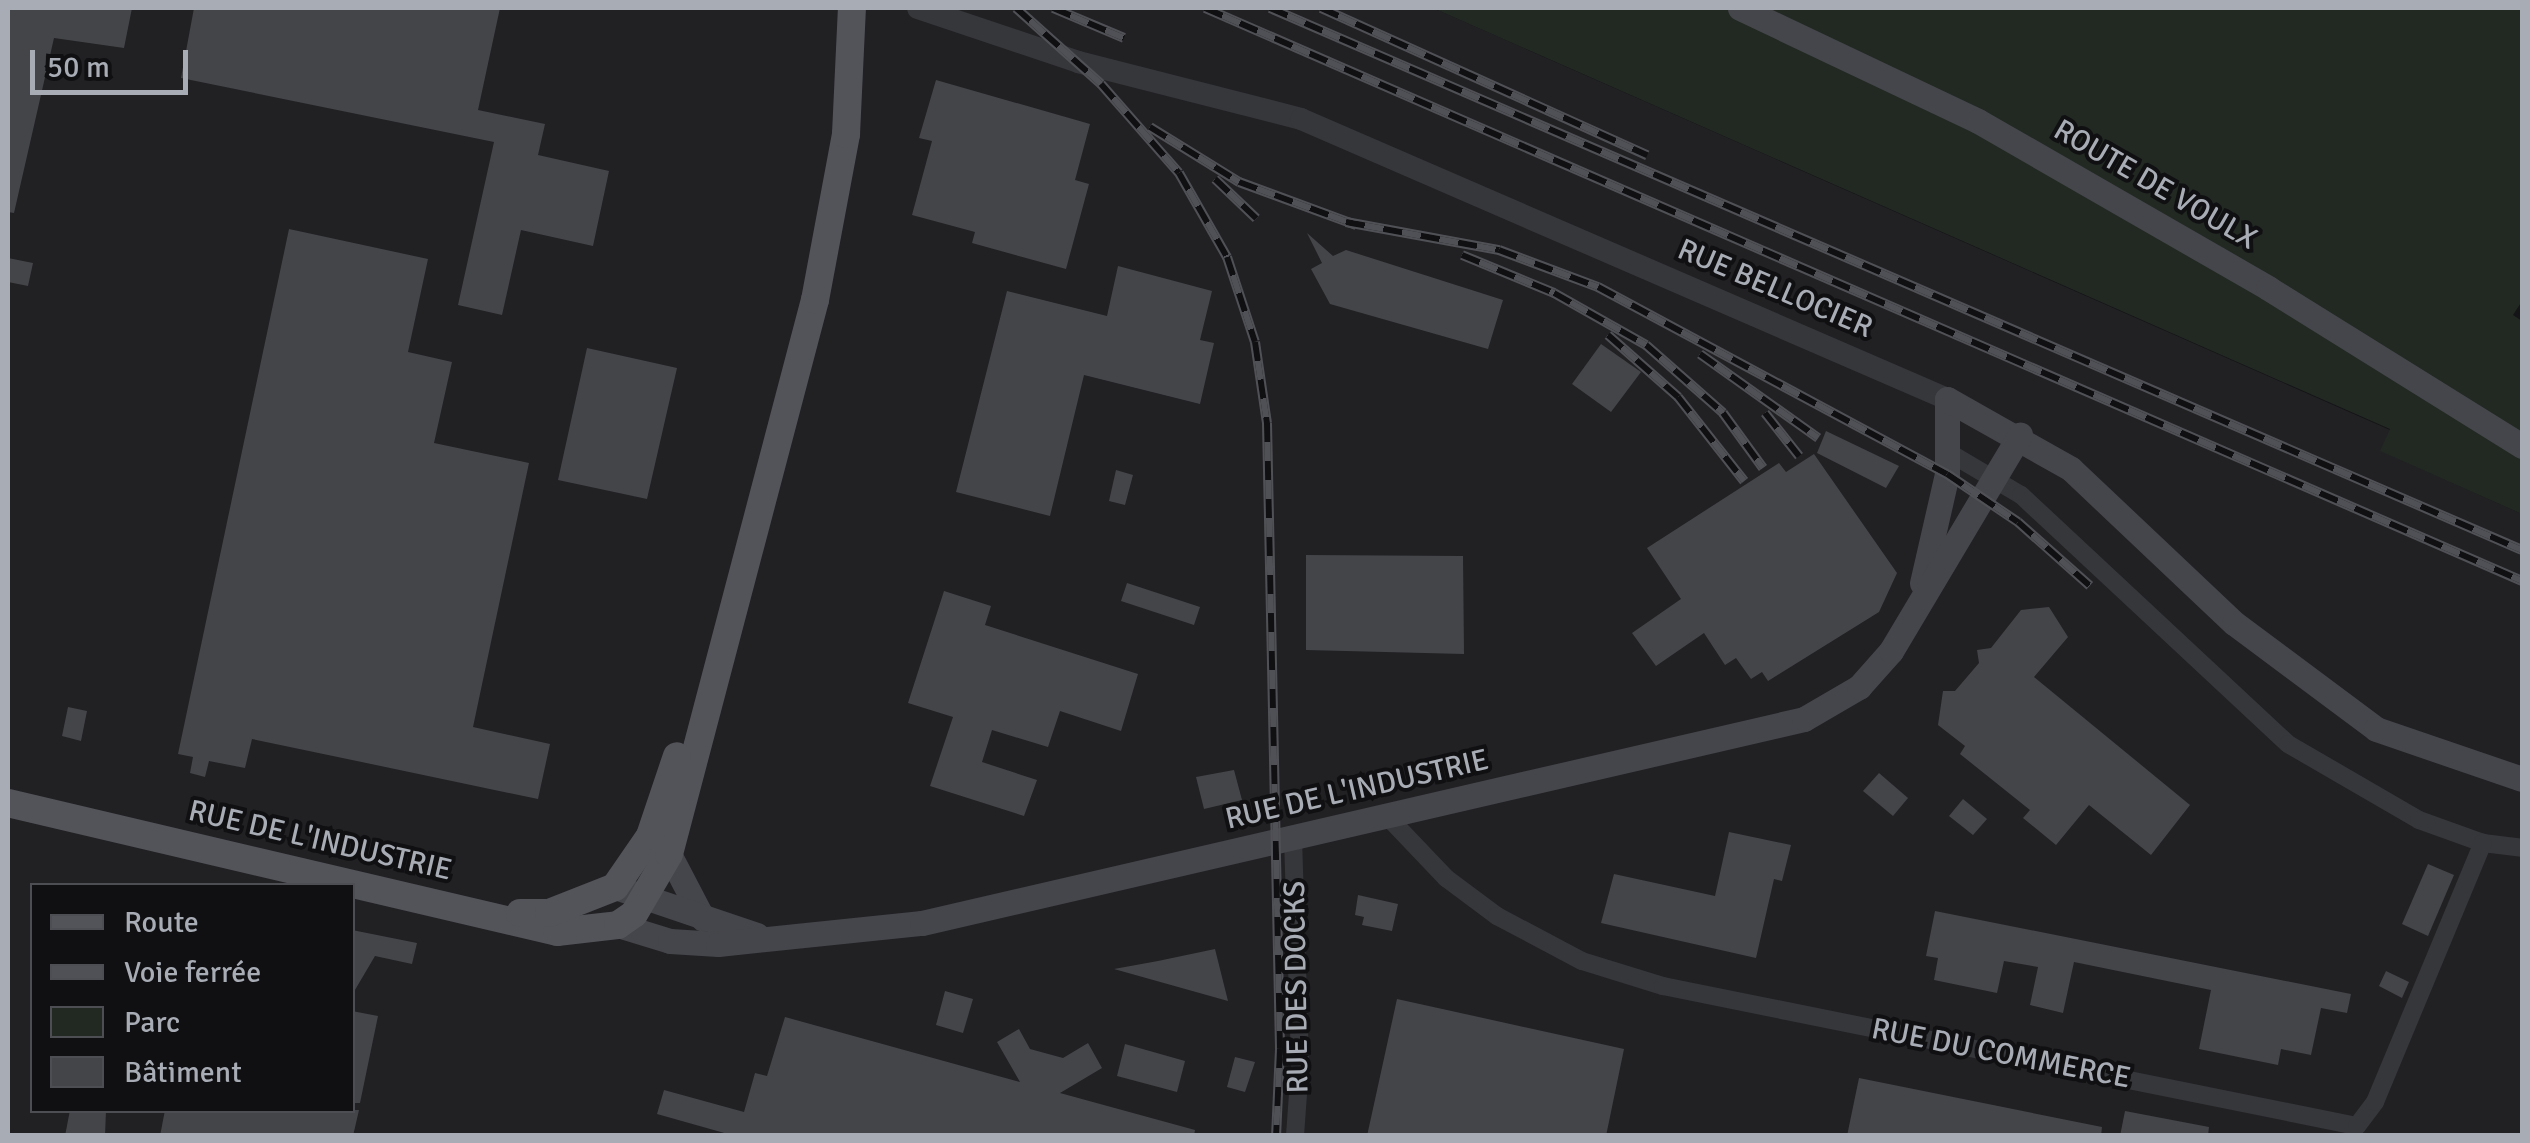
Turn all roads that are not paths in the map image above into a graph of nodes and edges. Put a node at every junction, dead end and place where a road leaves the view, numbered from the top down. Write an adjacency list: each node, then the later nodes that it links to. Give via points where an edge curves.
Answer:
1 (852, 8): 9 (main road, via 836,211)
2 (918, 8): 4 (street, RUE BELLOCIER, via 1078,62 1301,119)
3 (1740, 8): 6 (main road, ROUTE DE VOULX, via 1978,122 2268,288)
4 (1947, 399): 5 (main road, RUE BELLOCIER); 7 (main road)
5 (2020, 435): 8 (main road, RUE DE L'INDUSTRIE); 11 (main road, RUE BELLOCIER, via 2072,469 2278,661 2376,729)
6 (2522, 446)
7 (1948, 452): 8 (street); 10 (main road)
8 (1994, 478): 10 (main road, RUE DE L'INDUSTRIE); 15 (street, via 2288,744 2419,820)
9 (732, 600): 17 (main road); 18 (main road, via 650,836)
10 (1916, 607): 13 (main road, RUE DE L'INDUSTRIE, via 1876,671 1804,718)
11 (2522, 779)
12 (8, 804): 19 (main road, RUE DE L'INDUSTRIE)
13 (1387, 816): 14 (main road, RUE DE L'INDUSTRIE); 15 (street, RUE DU COMMERCE, via 1459,888 1582,961 1663,986 2357,1126 2374,1102)
14 (1293, 838): 22 (main road, RUE DE L'INDUSTRIE, via 922,923); 23 (street, RUE DES DOCKS, via 1300,1066)
15 (2483, 843): 16 (street)
16 (2522, 848)
17 (670, 854): 20 (main road); 21 (main road)
18 (614, 887): 19 (main road, via 549,913); 20 (main road)
19 (493, 913): 20 (main road, RUE DE L'INDUSTRIE, via 557,932)
20 (637, 918): 21 (main road); 22 (main road, RUE DE L'INDUSTRIE, via 718,944)
21 (702, 919): 22 (main road)
22 (762, 936)
23 (1295, 1136)

